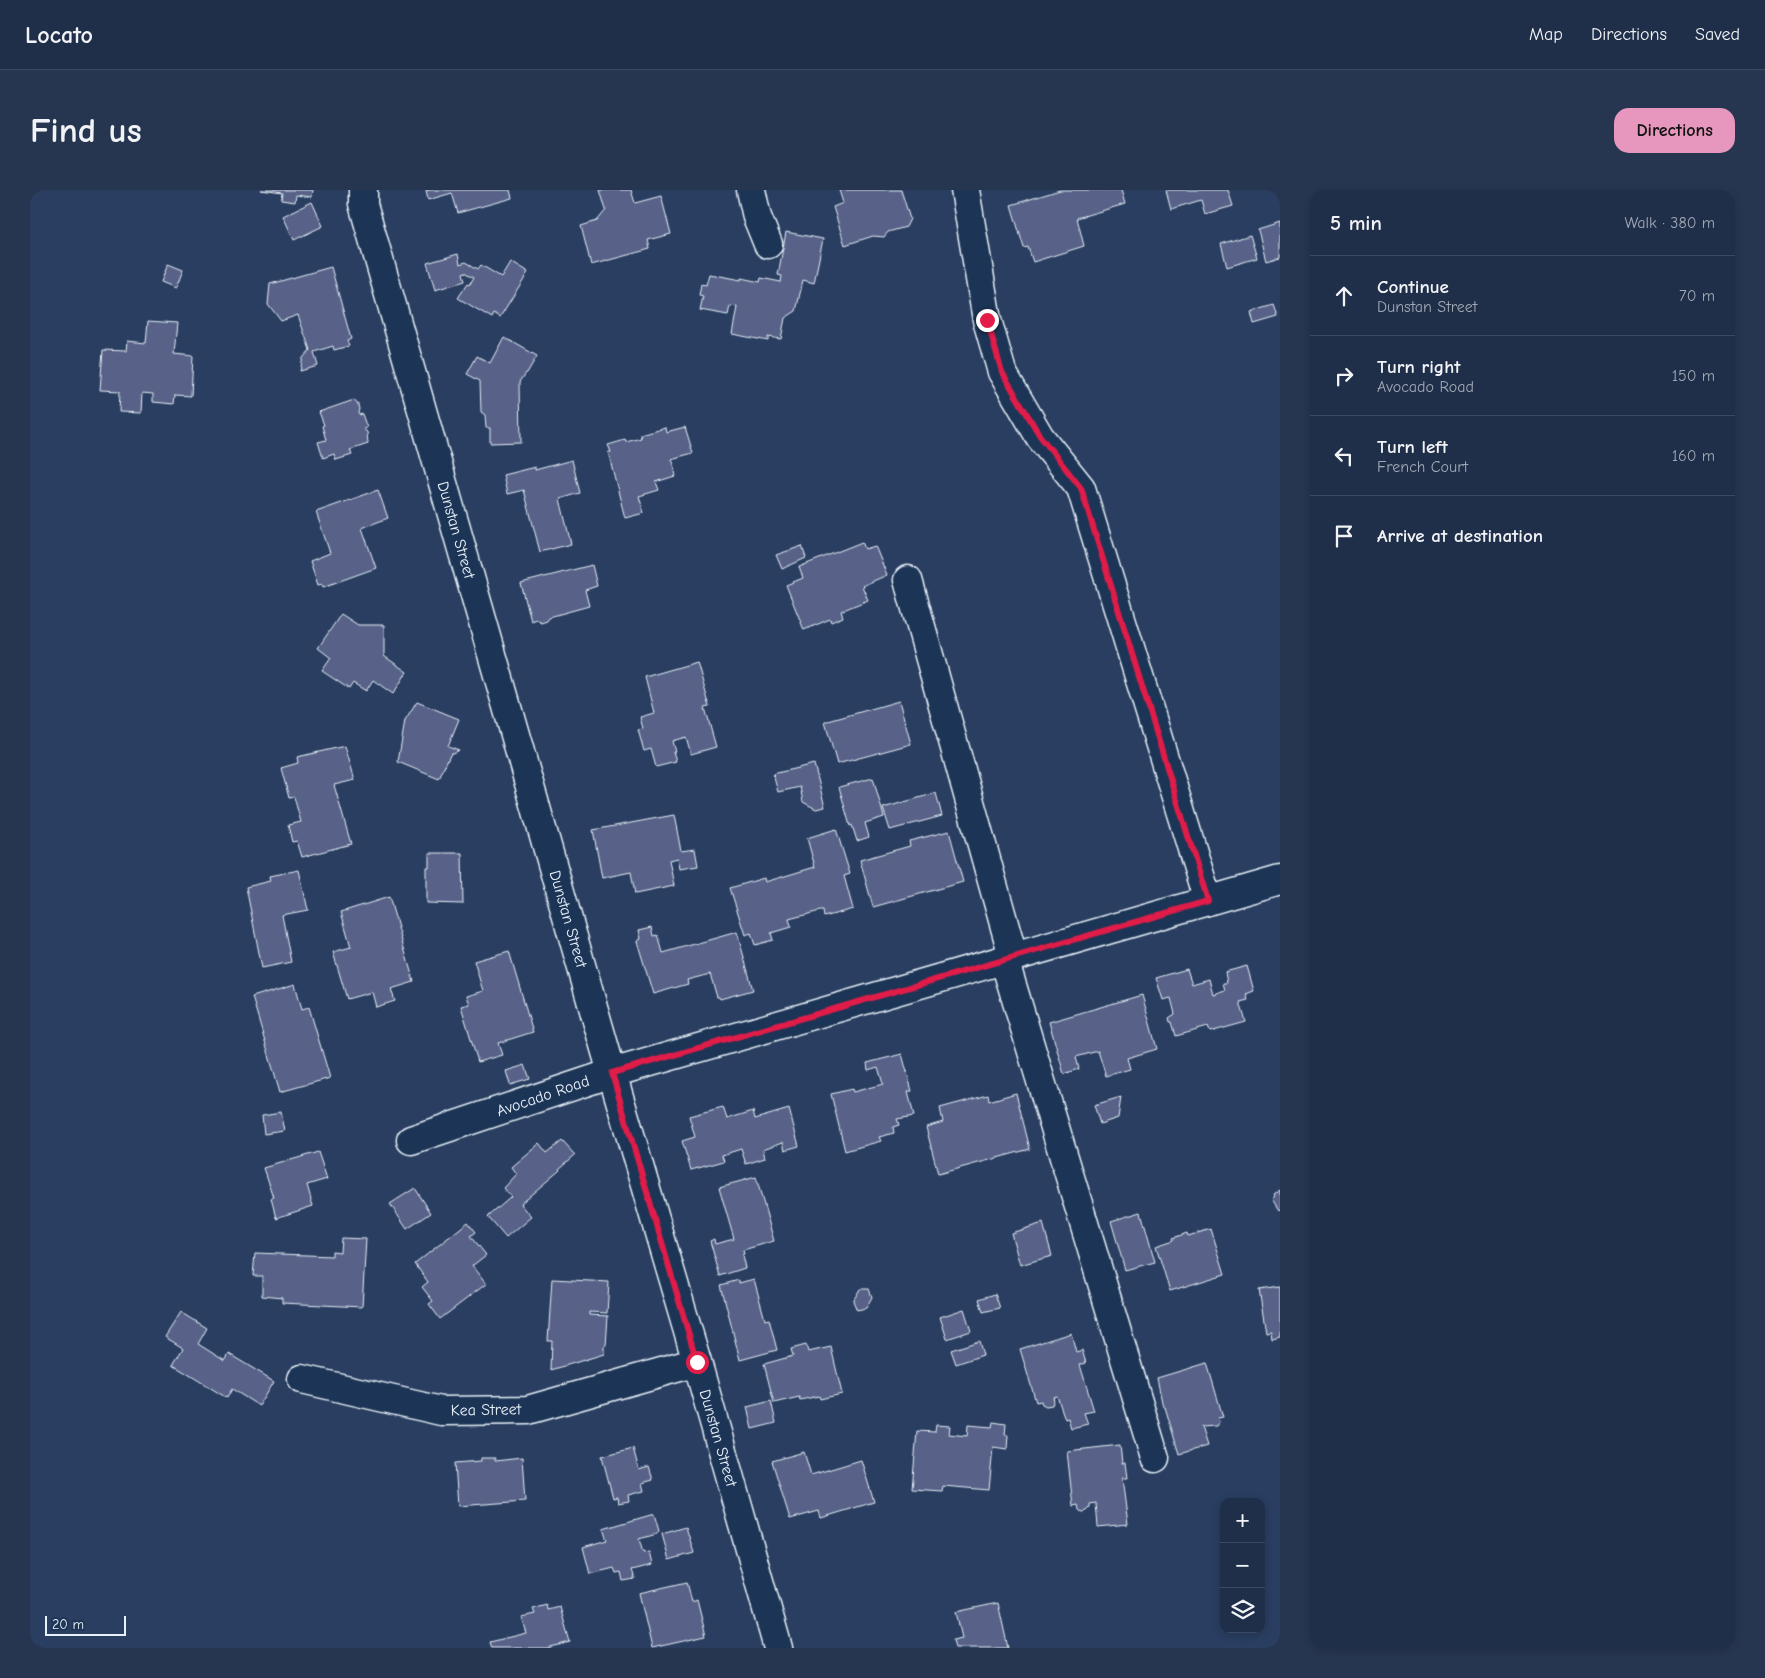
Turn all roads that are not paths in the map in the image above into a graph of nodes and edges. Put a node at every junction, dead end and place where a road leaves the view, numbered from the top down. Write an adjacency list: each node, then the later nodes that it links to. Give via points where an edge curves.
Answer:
1 (363, 190): 9 (street, Dunstan Street, via 363,204)
2 (751, 190): 4 (street)
3 (965, 190): 7 (street, via 987,320 1002,372 1040,436 1081,488)
4 (768, 244)
5 (908, 580): 8 (street)
6 (1280, 880): 7 (street, Avocado Road)
7 (1208, 901): 8 (street, Avocado Road)
8 (1009, 958): 9 (street, Avocado Road); 13 (street)
9 (612, 1073): 10 (street, Avocado Road); 11 (street, Dunstan Street)
10 (411, 1140)
11 (697, 1362): 12 (street, Kea Street, via 528,1410 514,1411 441,1411); 14 (street, Dunstan Street)
12 (302, 1379)
13 (1155, 1458)
14 (778, 1648)

